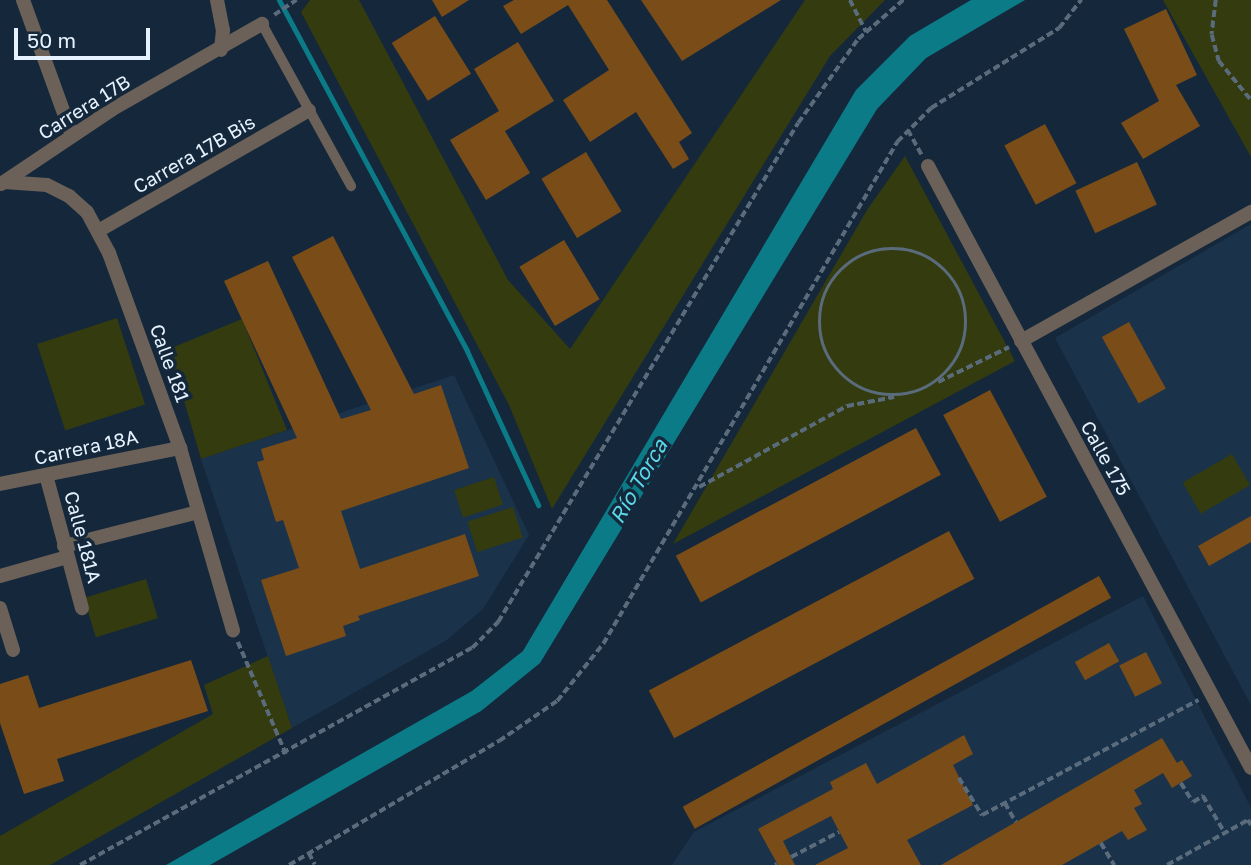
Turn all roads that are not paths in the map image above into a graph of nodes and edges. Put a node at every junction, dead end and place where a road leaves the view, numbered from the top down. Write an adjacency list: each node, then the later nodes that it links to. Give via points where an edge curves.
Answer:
1 (23, 0): 6 (street)
2 (217, 0): 4 (street, via 223,30)
3 (261, 24): 4 (street, Carrera 17B); 5 (street)
4 (221, 50): 6 (street, Carrera 17B)
5 (309, 110): 9 (street); 11 (street, Carrera 17B Bis)
6 (72, 135): 8 (street, Carrera 17B)
7 (928, 166): 12 (street, Calle 175)
8 (1, 180): 11 (street, Calle 181, via 47,185 69,196)
9 (351, 186)
10 (1251, 212): 12 (street)
11 (98, 231): 13 (street, Calle 181, via 118,273)
12 (1021, 341): 23 (street, Calle 175)
13 (180, 448): 14 (street, Carrera 18A); 16 (street, Calle 181)
14 (46, 475): 15 (street, Carrera 18A); 17 (street, Calle 181A)
15 (0, 484)
16 (198, 512): 17 (street); 21 (street, Calle 181)
17 (66, 552): 18 (street); 20 (street, Calle 181A)
18 (0, 576)
19 (0, 608): 22 (street)
20 (82, 608)
21 (233, 630)
22 (13, 650)
23 (1251, 768)

